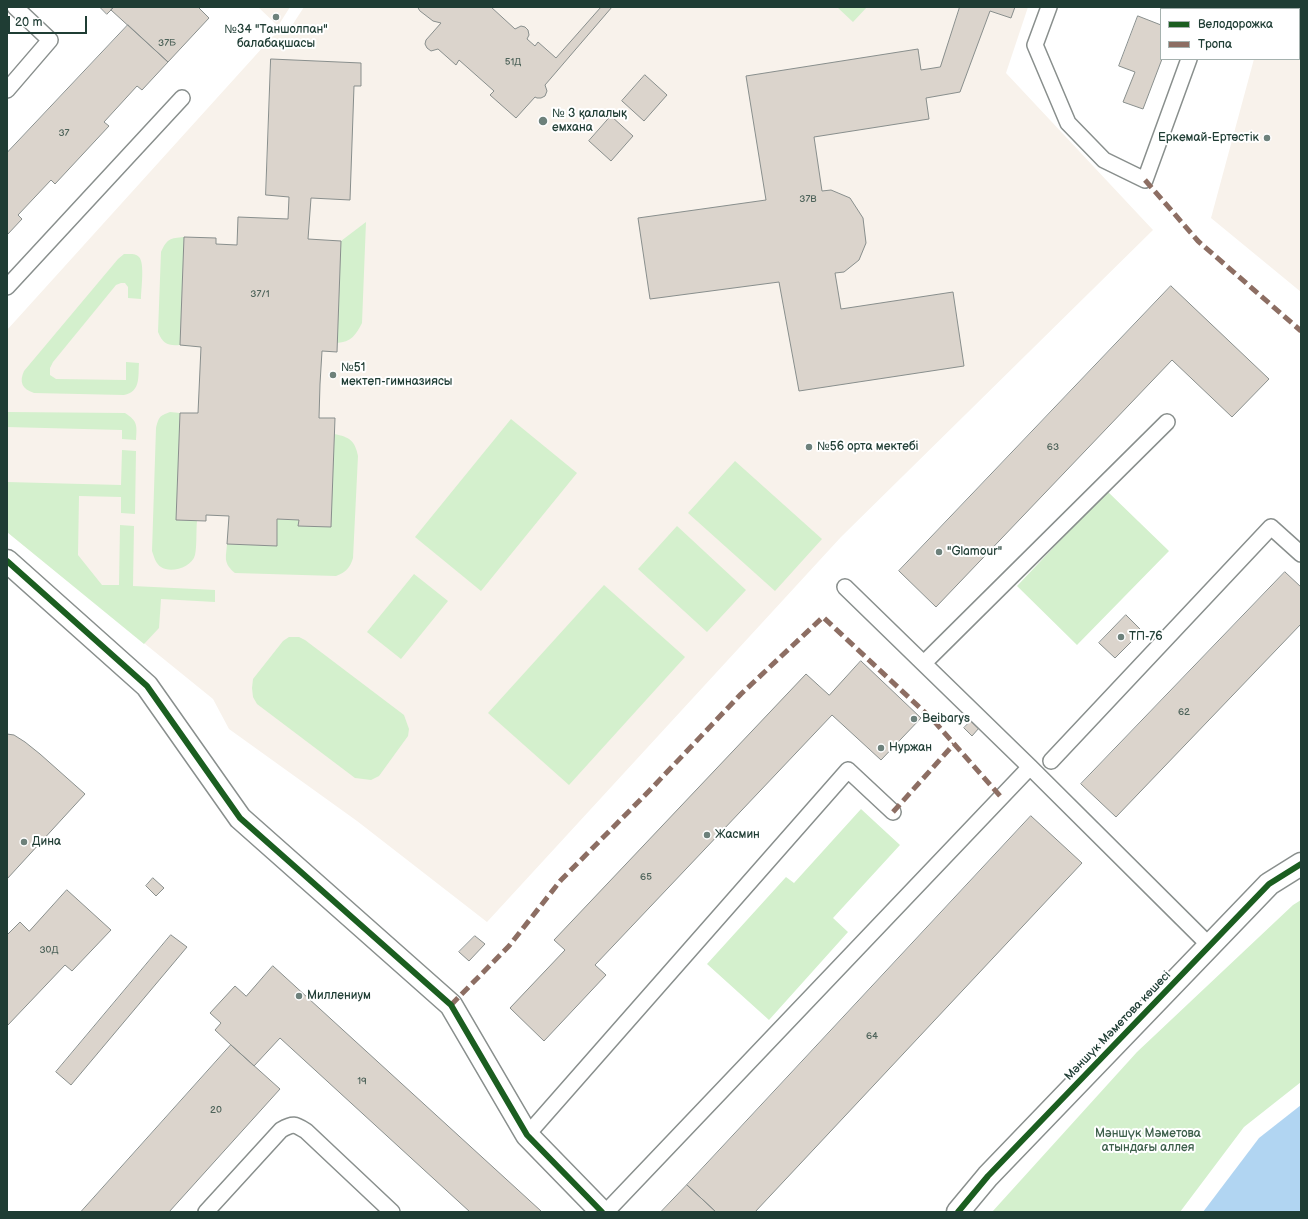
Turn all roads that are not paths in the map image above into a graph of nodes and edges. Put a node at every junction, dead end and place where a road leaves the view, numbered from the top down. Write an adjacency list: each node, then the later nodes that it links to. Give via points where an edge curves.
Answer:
1 (15, 7): 4 (lane, via 50,40)
2 (1050, 7): 3 (lane, via 1035,45 1068,123 1104,160 1145,180)
3 (1189, 60)
4 (7, 90)
5 (182, 98): 6 (lane)
6 (7, 286)
7 (1166, 422): 11 (lane)
8 (1301, 554): 12 (lane, via 1271,527)
9 (7, 561): 17 (street, via 147,686 240,818 451,1005)
10 (846, 587): 11 (lane)
11 (924, 663): 13 (lane)
12 (1051, 760)
13 (1030, 767): 16 (lane); 21 (lane)
14 (893, 812): 17 (lane, via 848,770)
15 (1301, 864): 16 (street, Мәншүк Мәметова көшесі, via 1269,884)
16 (1210, 946): 22 (street, Мәншүк Мәметова көшесі, via 988,1176)
17 (527, 1135): 20 (street)
18 (206, 1212): 19 (lane, via 281,1130 290,1125 306,1131)
19 (392, 1212)
20 (602, 1212)
21 (606, 1212)
22 (958, 1212)

